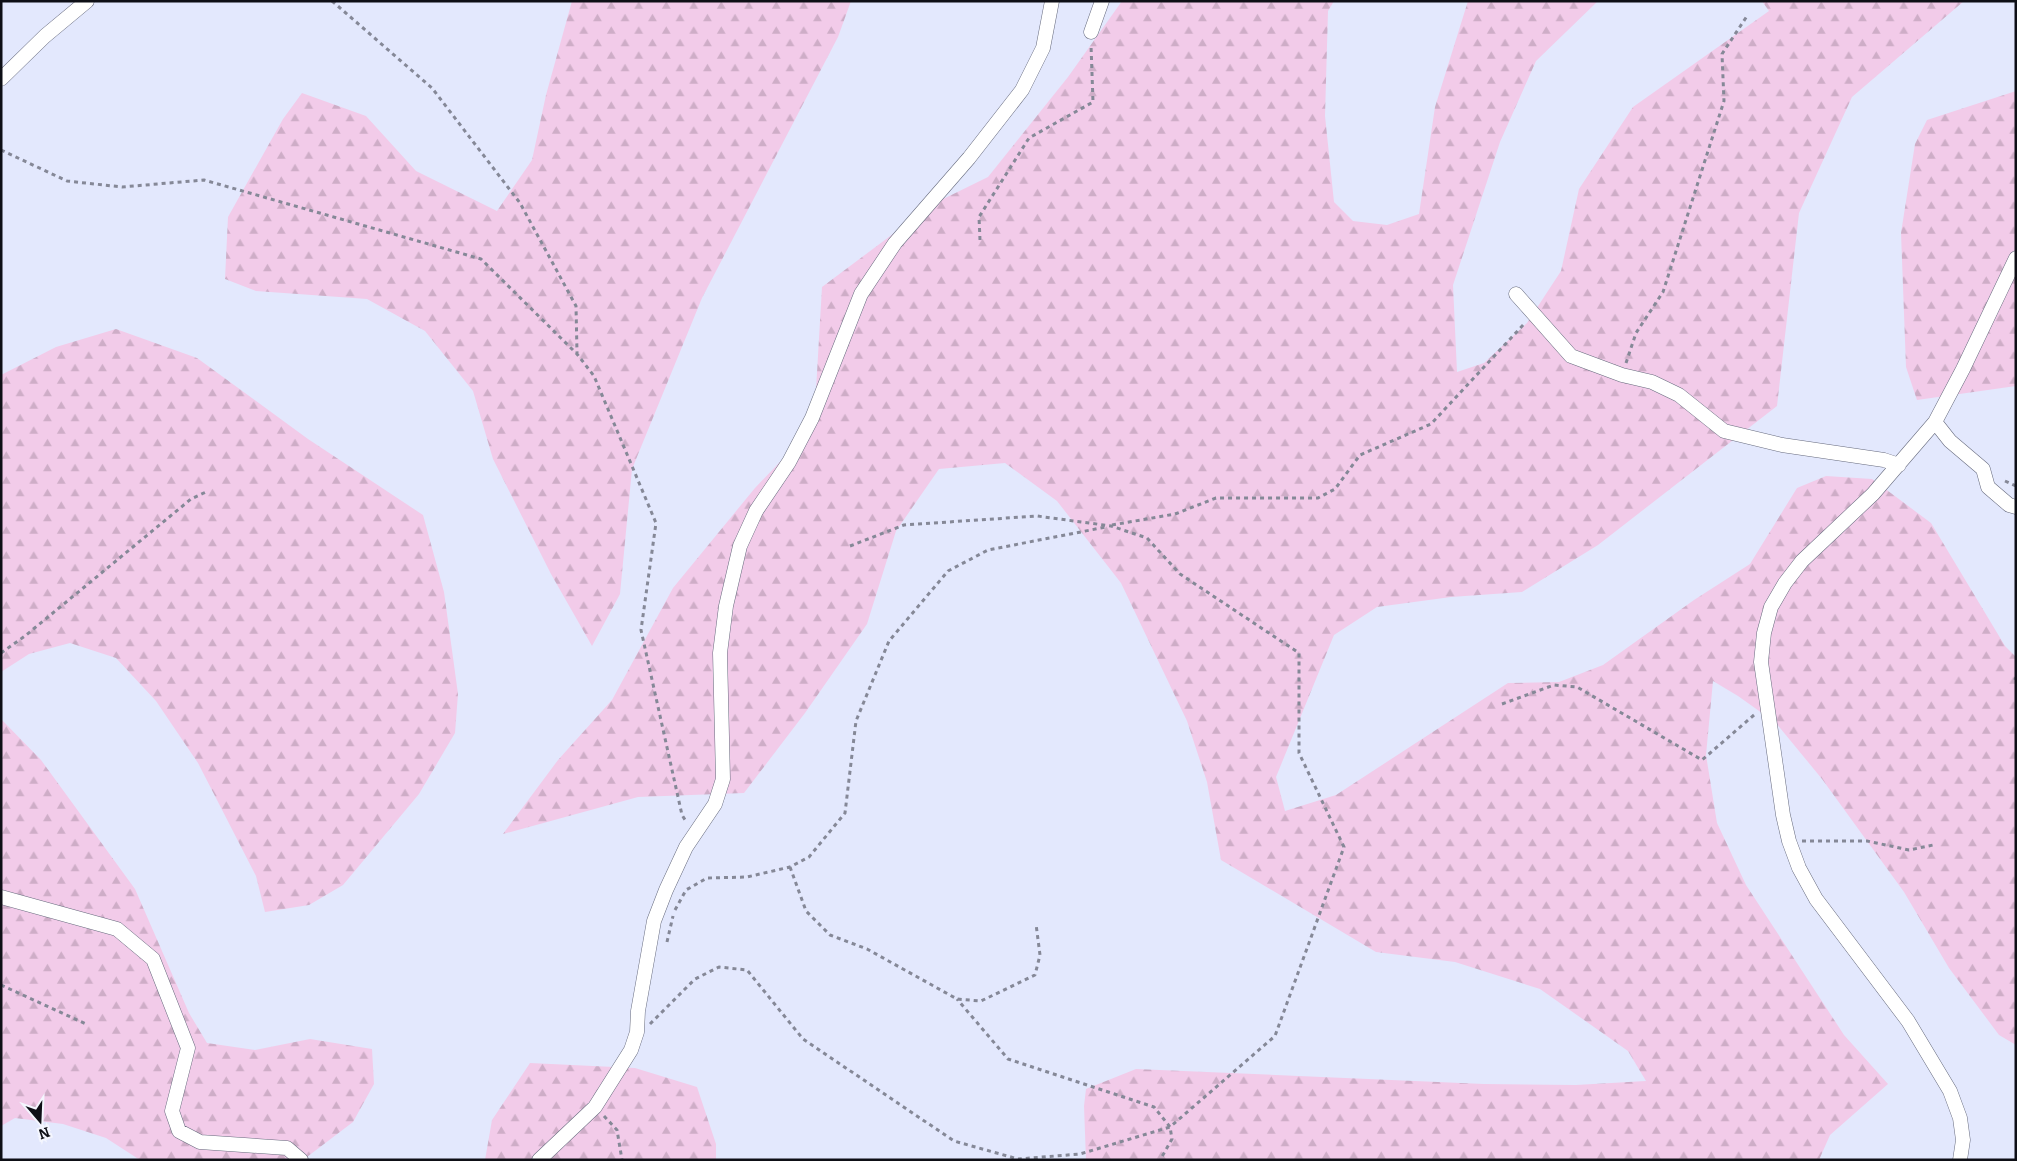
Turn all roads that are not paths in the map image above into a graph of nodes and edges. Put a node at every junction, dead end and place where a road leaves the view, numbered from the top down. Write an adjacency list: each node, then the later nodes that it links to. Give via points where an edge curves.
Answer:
1 (87, 1): 5 (street)
2 (1052, 1): 13 (street, via 1043,48 1022,90 969,158 895,243 861,294 812,418 756,510 740,546 726,606 720,653 723,779 715,804 694,834 654,921 637,1032 631,1050 595,1106)
3 (1102, 1): 4 (street)
4 (1091, 32)
5 (1, 79)
6 (2016, 258): 8 (street, via 1964,369)
7 (1516, 294): 9 (street, via 1571,356 1622,375 1652,382 1679,395 1724,431 1782,445)
8 (1934, 422): 9 (street); 10 (street, via 1950,441 1983,469 1988,487)
9 (1899, 465): 14 (street, via 1802,561 1785,583 1771,607 1761,662 1783,815 1799,868 1816,899 1908,1021 1950,1091 1960,1118 1963,1140)
10 (2016, 507)
11 (1, 896): 12 (street, via 117,929 153,959 188,1048 172,1111 179,1131 200,1142 287,1148)
12 (301, 1160)
13 (539, 1160)
14 (1960, 1160)

